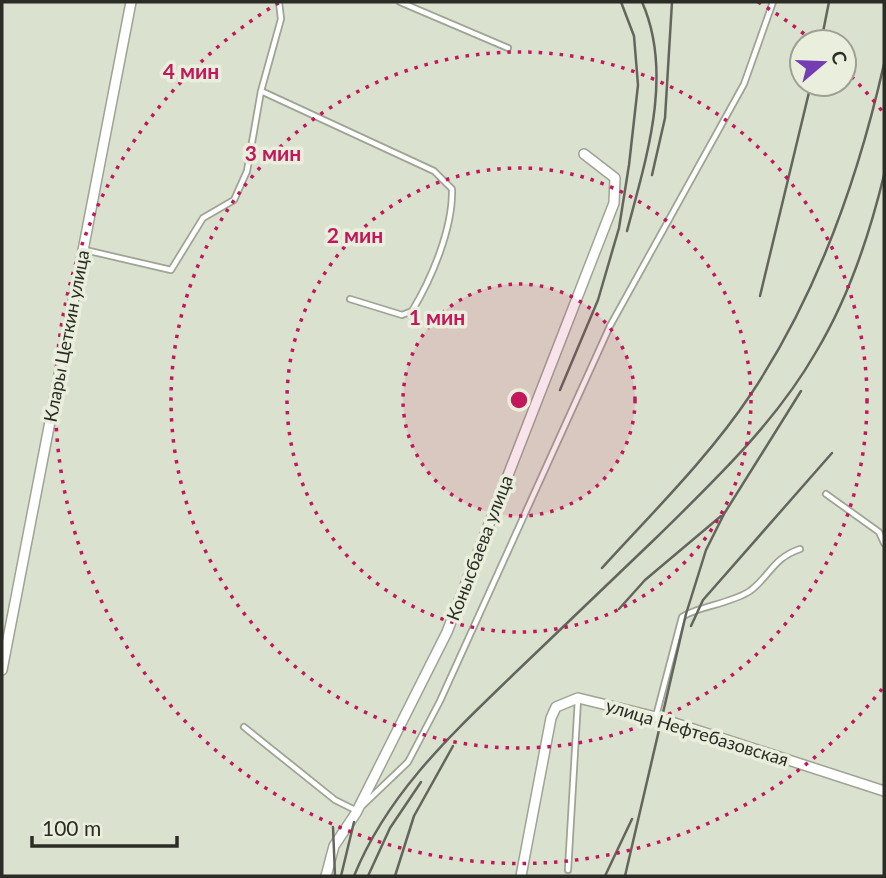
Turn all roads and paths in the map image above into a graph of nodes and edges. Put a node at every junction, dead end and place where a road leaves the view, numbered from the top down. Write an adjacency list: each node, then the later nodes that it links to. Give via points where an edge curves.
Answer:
1 (131, 2): 8 (street, Клары Цеткин улица)
2 (400, 2): 5 (lane)
3 (773, 2): 18 (lane, via 744,84 610,326 440,701 408,762)
4 (282, 3): 6 (lane)
5 (508, 48)
6 (261, 92): 8 (lane, via 247,171 234,200 203,218 172,270); 9 (lane, via 434,171 452,189 443,242 412,311 402,315)
7 (584, 154): 18 (street, Конысбаева улица, via 615,178 614,203 447,632)
8 (83, 249): 13 (street, Клары Цеткин улица)
9 (350, 299)
10 (826, 494): 11 (lane, via 879,532)
11 (884, 543)
12 (800, 549): 15 (lane, via 784,554 752,590 682,617)
13 (2, 670)
14 (578, 698): 15 (street, улица Нефтебазовская); 19 (lane); 21 (street, via 556,707 551,718)
15 (656, 717): 17 (street, улица Нефтебазовская)
16 (244, 727): 18 (lane)
17 (884, 791)
18 (356, 813): 20 (street, via 334,846)
19 (568, 870)
20 (326, 876)
21 (521, 876)

